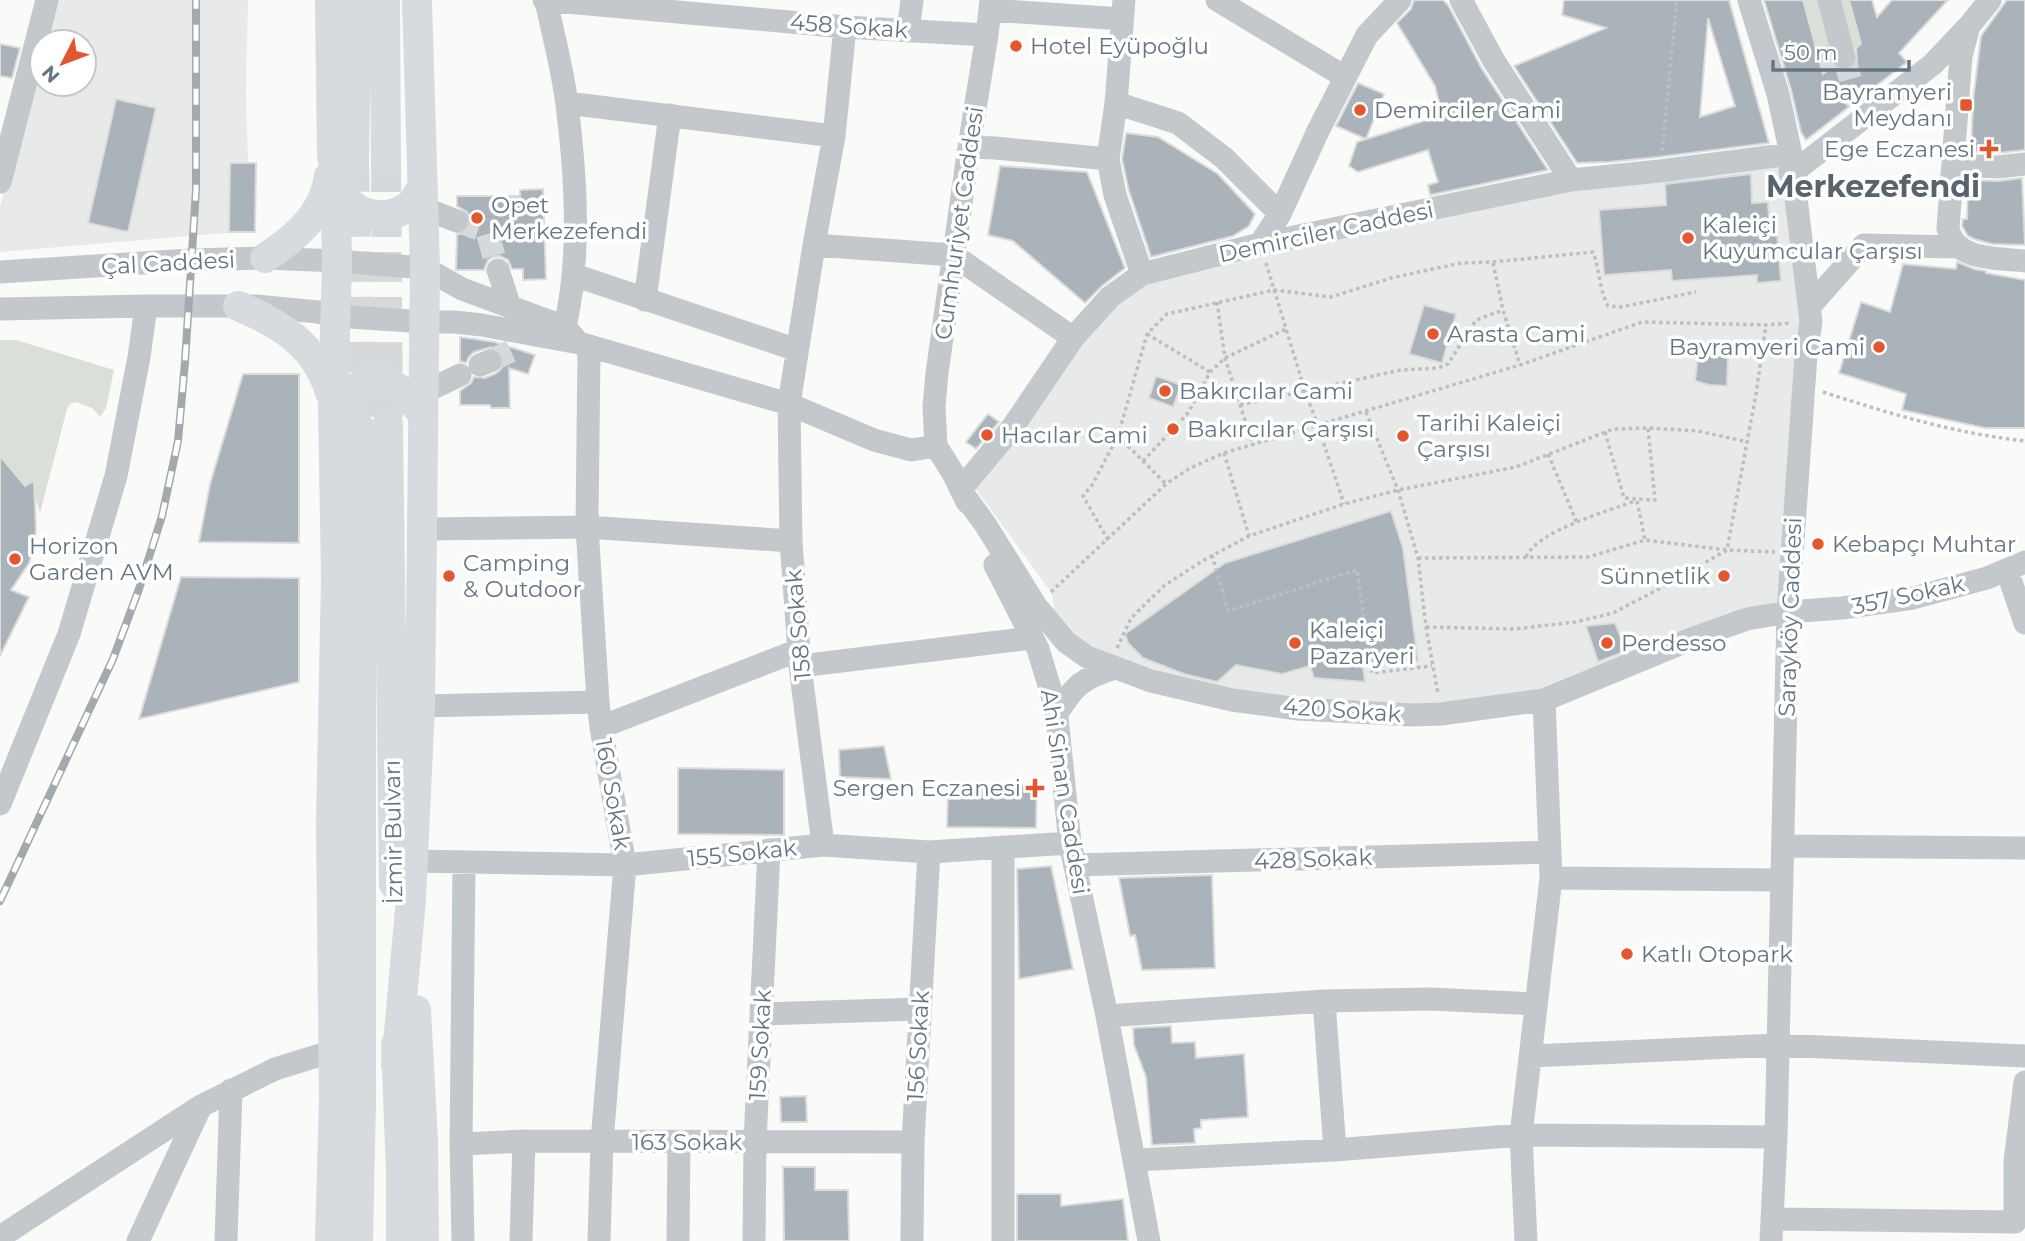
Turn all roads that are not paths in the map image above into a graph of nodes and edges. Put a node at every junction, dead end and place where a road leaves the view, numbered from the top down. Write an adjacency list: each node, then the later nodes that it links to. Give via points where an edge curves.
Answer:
1 (47, 0): 35 (street)
2 (330, 0): 31 (main road)
3 (357, 0): 31 (main road)
4 (385, 0): 30 (main road)
5 (417, 0): 37 (main road)
6 (545, 0): 15 (street, 458 Sokak); 24 (street, 160 Sokak)
7 (912, 0): 20 (street)
8 (1217, 0): 23 (street)
9 (1400, 0): 23 (street, via 1367,35)
10 (1461, 0): 36 (street, via 1494,61)
11 (1749, 0): 32 (street, Sarayköy Caddesi, via 1778,94)
12 (1829, 0): 22 (street)
13 (1990, 0): 18 (street)
14 (990, 5): 16 (street); 21 (street, Cumhuriyet Caddesi)
15 (703, 7): 17 (street, 458 Sokak)
16 (1123, 9): 25 (street)
17 (771, 10): 19 (street, 458 Sokak)
18 (1969, 26): 32 (street, via 1933,64 1859,112 1800,167); 34 (street, via 1961,56)
19 (845, 27): 20 (street, 458 Sokak); 27 (street, 158 Sokak)
20 (908, 31): 21 (street, 458 Sokak)
21 (987, 36): 28 (street, Cumhuriyet Caddesi)
22 (1844, 57)
23 (1345, 77): 38 (street)
24 (567, 103): 26 (street); 51 (street, 160 Sokak, via 575,210)
25 (1116, 103): 29 (street); 38 (street, via 1178,123 1224,158)
26 (670, 115): 27 (street); 52 (street)
27 (834, 136): 41 (street, 158 Sokak)
28 (969, 147): 29 (street); 43 (street, Cumhuriyet Caddesi)
29 (1108, 159): 50 (street)
30 (386, 162)
31 (340, 163): 37 (main road, via 342,191 356,209 370,215 401,210); 44 (main road, via 304,228); 45 (main road)
32 (1790, 163): 36 (street, Demirciler Caddesi); 57 (street, Sarayköy Caddesi)
33 (2025, 164): 34 (street)
34 (1953, 165): 42 (street, via 1948,228)
35 (1, 177)
36 (1571, 180): 40 (street, Demirciler Caddesi)
37 (423, 196): 39 (street); 47 (main road)
38 (1280, 214): 40 (street)
39 (457, 221)
40 (1260, 244): 50 (street, Demirciler Caddesi)
41 (814, 245): 43 (street); 64 (street, 158 Sokak)
42 (1956, 247): 46 (street, via 1972,254); 57 (street, via 1864,244)
43 (953, 255): 61 (street); 69 (street, Cumhuriyet Caddesi, via 934,406)
44 (264, 258): 45 (street, Çal Caddesi); 49 (street, Çal Caddesi)
45 (337, 261): 47 (street, Çal Caddesi); 58 (main road)
46 (2025, 261)
47 (425, 268): 55 (street, via 462,289); 59 (main road)
48 (498, 270): 55 (street)
49 (0, 272)
50 (1142, 274): 61 (street, Demirciler Caddesi, via 1110,297)
51 (574, 275): 52 (street); 62 (street, 160 Sokak)
52 (645, 300): 64 (street)
53 (146, 306): 54 (street, Çal Caddesi); 56 (street, Çal Caddesi); 85 (street, via 116,476 69,634)
54 (238, 306): 58 (street, Çal Caddesi); 68 (main road, via 275,323 303,345)
55 (510, 307): 62 (street)
56 (0, 309)
57 (1810, 314): 75 (street, Sarayköy Caddesi)
58 (335, 316): 59 (street, Çal Caddesi); 68 (main road)
59 (425, 322): 60 (street, Çal Caddesi, via 482,325); 66 (main road)
60 (540, 337): 62 (street, Çal Caddesi); 63 (street)
61 (1073, 338): 70 (street, Demirciler Caddesi)
62 (577, 339): 67 (street); 71 (street, 160 Sokak)
63 (515, 348)
64 (797, 350): 67 (street, 158 Sokak)
65 (477, 367): 66 (street)
66 (423, 404): 68 (main road, via 416,405 384,381 371,380 352,393); 72 (main road)
67 (789, 404): 69 (street, via 874,440 911,450); 73 (street, 158 Sokak)
68 (354, 420): 106 (main road, via 336,578); 109 (main road, İzmir Bulvarı); 112 (main road, İzmir Bulvarı)
69 (936, 446): 70 (street, Ahi Sinan Caddesi)
70 (963, 493): 77 (street, Ahi Sinan Caddesi); 79 (street, 420 Sokak, via 1036,606 1066,642)
71 (587, 527): 72 (street); 73 (street); 81 (street, 160 Sokak)
72 (423, 529): 82 (main road)
73 (791, 541): 78 (street, 158 Sokak)
74 (2016, 566): 75 (street, 357 Sokak, via 1913,598); 76 (street)
75 (1788, 612): 80 (street, 420 Sokak, via 1747,619 1694,638); 87 (street, Sarayköy Caddesi)
76 (2025, 624)
77 (1031, 638): 78 (street); 83 (street, Ahi Sinan Caddesi)
78 (800, 658): 84 (street); 86 (street, 158 Sokak)
79 (1111, 666): 80 (street, 420 Sokak, via 1232,700 1298,709 1441,714); 83 (street, via 1084,679)
80 (1544, 700): 92 (street)
81 (598, 702): 82 (street); 84 (street, 160 Sokak)
82 (420, 706): 94 (main road)
83 (1056, 715): 93 (street, Ahi Sinan Caddesi)
84 (601, 727): 96 (street, 160 Sokak)
85 (0, 804)
86 (822, 845): 90 (street, 155 Sokak); 91 (street, 155 Sokak)
87 (1783, 846): 89 (street); 98 (street, Sarayköy Caddesi)
88 (1003, 847): 91 (street, 155 Sokak); 93 (street, 155 Sokak); 140 (street)
89 (2025, 848)
90 (769, 850): 96 (street, 155 Sokak); 103 (street, 159 Sokak)
91 (929, 852): 102 (street, 156 Sokak)
92 (1550, 852): 93 (street, 428 Sokak); 97 (street)
93 (1073, 854): 104 (street, Ahi Sinan Caddesi)
94 (413, 861): 95 (street, 155 Sokak); 99 (main road)
95 (464, 862): 96 (street, 155 Sokak); 121 (street)
96 (625, 865): 117 (street, 160 Sokak)
97 (1551, 878): 98 (street); 101 (street)
98 (1782, 880): 105 (street, Sarayköy Caddesi)
99 (411, 899): 109 (main road); 133 (main road)
100 (1324, 1002): 101 (street, via 1430,999); 104 (street); 122 (street)
101 (1536, 1004): 107 (street)
102 (920, 1009): 103 (street); 120 (street, 156 Sokak)
103 (761, 1014): 119 (street, 159 Sokak)
104 (1107, 1016): 123 (street, Ahi Sinan Caddesi)
105 (1777, 1045): 107 (street); 108 (street); 115 (street, Sarayköy Caddesi)
106 (333, 1056): 111 (street, via 275,1069); 112 (main road); 130 (main road)
107 (1531, 1056): 114 (street)
108 (2025, 1056)
109 (396, 1065): 132 (main road, İzmir Bulvarı)
110 (2025, 1082): 124 (street)
111 (231, 1090): 113 (street); 129 (street)
112 (361, 1102): 131 (main road, İzmir Bulvarı)
113 (201, 1107): 127 (street); 128 (street)
114 (1521, 1135): 115 (street); 122 (street); 142 (street)
115 (1776, 1137): 125 (street, Sarayköy Caddesi)
116 (524, 1141): 117 (street, 163 Sokak); 121 (street, 163 Sokak); 135 (street)
117 (602, 1141): 118 (street, 163 Sokak); 136 (street, 160 Sokak)
118 (679, 1142): 119 (street, 163 Sokak); 137 (street)
119 (755, 1142): 120 (street, 163 Sokak); 138 (street, 159 Sokak)
120 (913, 1142): 139 (street, 156 Sokak)
121 (461, 1144): 134 (street)
122 (1335, 1150): 123 (street)
123 (1135, 1160): 141 (street, Ahi Sinan Caddesi)
124 (2020, 1161): 126 (street)
125 (1771, 1230): 126 (street)
126 (2013, 1231)
127 (0, 1237)
128 (138, 1241)
129 (226, 1241)
130 (330, 1241)
131 (358, 1241)
132 (401, 1241)
133 (424, 1241)
134 (463, 1241)
135 (521, 1241)
136 (599, 1241)
137 (678, 1241)
138 (754, 1241)
139 (912, 1241)
140 (1003, 1241)
141 (1149, 1241)
142 (1526, 1241)

